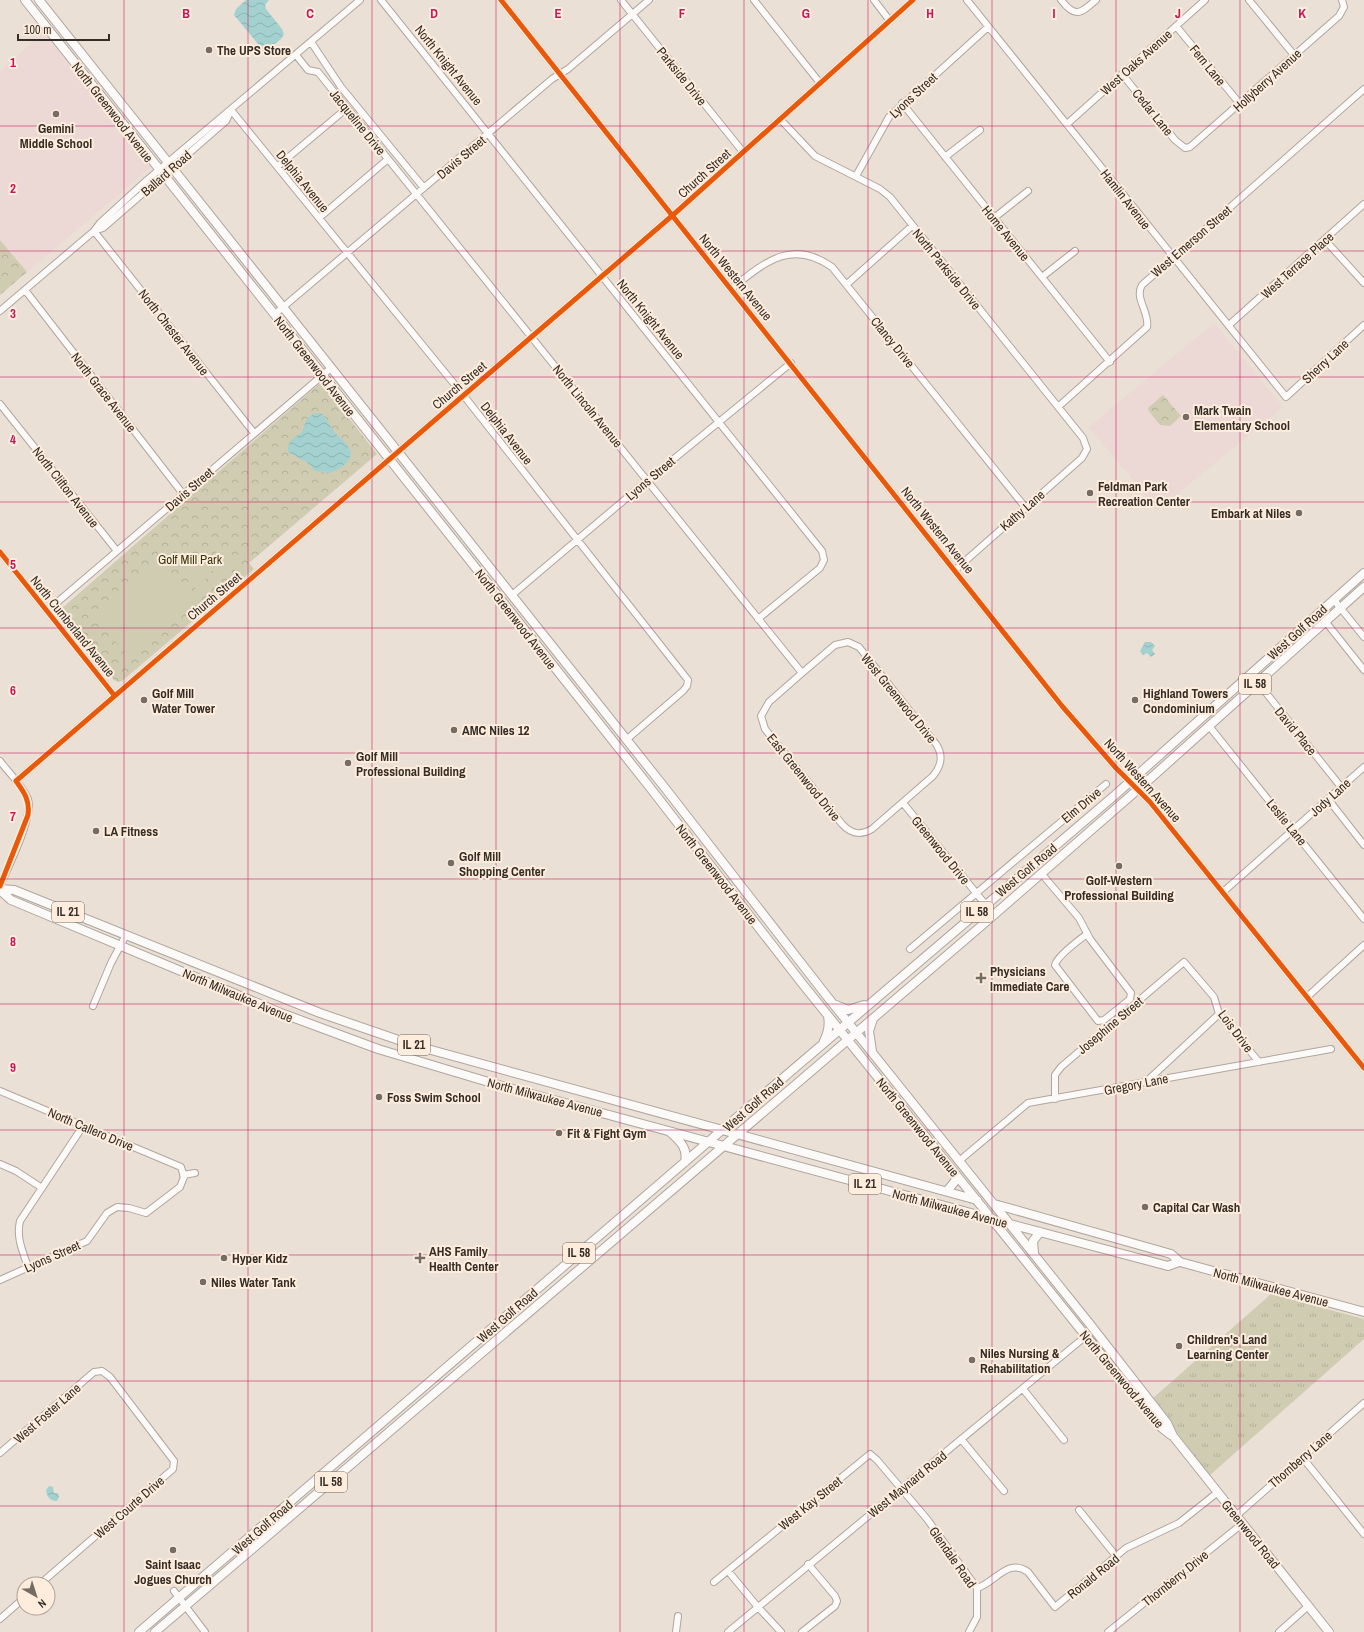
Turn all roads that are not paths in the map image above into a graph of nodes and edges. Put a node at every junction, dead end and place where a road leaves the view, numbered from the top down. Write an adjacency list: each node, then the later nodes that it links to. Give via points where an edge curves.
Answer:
1 (25, 0): 42 (main road, North Greenwood Avenue)
2 (39, 0): 40 (main road, North Greenwood Avenue)
3 (360, 0): 21 (street, Ballard Road)
4 (382, 0): 35 (street, North Knight Avenue)
5 (501, 0): 24 (street, North Western Avenue)
6 (621, 0): 17 (street, Parkside Drive)
7 (649, 0): 17 (street, Davis Street)
8 (754, 0): 26 (street)
9 (874, 0): 18 (street)
10 (913, 0): 18 (street, Church Street)
11 (967, 0): 20 (street, Hamlin Avenue)
12 (1061, 0): 13 (street, via 1068,9 1077,13)
13 (1096, 0)
14 (1205, 0): 19 (street, West Oaks Avenue)
15 (1250, 0): 23 (street)
16 (1342, 0): 23 (street, Hollyberry Avenue, via 1344,7 1339,16)
17 (632, 14): 24 (street, Davis Street); 37 (street, Parkside Drive)
18 (890, 20): 26 (street, Church Street)
19 (1176, 26): 25 (street, West Oaks Avenue); 29 (street, Fern Lane)
20 (988, 27): 28 (street, Lyons Street); 33 (street, Hamlin Avenue)
21 (311, 42): 22 (street, Ballard Road); 44 (street, via 341,87)
22 (296, 55): 30 (street, Jacqueline Drive, via 308,70 318,72); 31 (street, Ballard Road)
23 (1294, 56): 29 (street, Hollyberry Avenue)
24 (560, 74): 35 (street, Davis Street); 48 (street, North Western Avenue)
25 (1122, 74): 33 (street, West Oaks Avenue); 36 (street, Cedar Lane, via 1175,140)
26 (820, 83): 32 (street, Church Street)
27 (1364, 89): 56 (street, West Emerson Street)
28 (902, 103): 38 (street, Home Avenue); 43 (street, Lyons Street, via 889,116)
29 (1240, 104): 36 (street, Hollyberry Avenue, via 1195,145)
30 (348, 108): 39 (street, Jacqueline Drive); 41 (street)
31 (231, 110): 40 (street, Ballard Road); 41 (street, Delphia Avenue)
32 (780, 119): 37 (street, Church Street); 43 (street, North Parkside Drive, via 815,156)
33 (1067, 124): 56 (street, Hamlin Avenue)
34 (980, 130): 38 (street)
35 (489, 133): 44 (street, Davis Street); 57 (street, North Knight Avenue)
36 (1185, 148)
37 (743, 152): 48 (street, Church Street)
38 (945, 157): 50 (street, Home Avenue)
39 (388, 159): 46 (street, Jacqueline Drive); 49 (street)
40 (170, 165): 42 (street, Ballard Road); 63 (main road, North Greenwood Avenue)
41 (278, 166): 49 (street, Delphia Avenue)
42 (162, 172): 52 (street, Ballard Road, via 103,228); 65 (main road, North Greenwood Avenue)
43 (856, 176): 51 (street, North Parkside Drive, via 885,193)
44 (424, 188): 46 (street, Davis Street)
45 (1028, 191): 50 (street)
46 (416, 195): 55 (street, Davis Street); 68 (street, North Lincoln Avenue)
47 (1364, 204): 53 (street, West Terrace Place)
48 (673, 216): 57 (street, Church Street); 61 (street, North Western Avenue)
49 (319, 218): 55 (street, Delphia Avenue)
50 (994, 218): 58 (street, Home Avenue)
51 (912, 226): 60 (street); 76 (street, North Parkside Drive)
52 (94, 231): 62 (street, Ballard Road); 78 (street, North Chester Avenue)
53 (1325, 240): 59 (street); 66 (street, West Terrace Place)
54 (1075, 251): 58 (street)
55 (347, 254): 63 (street, Davis Street); 73 (street, Delphia Avenue)
56 (1173, 257): 66 (street, Hamlin Avenue); 69 (street, West Emerson Street, via 1139,289 1147,327)
57 (603, 276): 68 (street, Church Street); 77 (street, North Knight Avenue)
58 (1042, 277): 69 (street, Home Avenue)
59 (1363, 282)
60 (847, 284): 61 (street, Clancy Drive, via 821,259 811,255 790,253 769,260); 84 (street, Clancy Drive)
61 (731, 289): 70 (street, North Western Avenue)
62 (25, 290): 64 (street, Ballard Road); 83 (street, North Grace Avenue)
63 (283, 307): 65 (street, Davis Street); 71 (main road, North Greenwood Avenue)
64 (0, 311)
65 (274, 314): 72 (main road, North Greenwood Avenue)
66 (1229, 325): 74 (street, Hamlin Avenue)
67 (1364, 325): 74 (street, Sherry Lane)
68 (532, 337): 73 (street, Church Street); 82 (street, North Lincoln Avenue)
69 (1110, 362): 76 (street, West Emerson Street)
70 (791, 363): 77 (street, Lyons Street); 88 (street, North Western Avenue)
71 (331, 368): 72 (street, Davis Street); 80 (main road, North Greenwood Avenue)
72 (322, 375): 78 (street, Davis Street); 81 (main road, North Greenwood Avenue)
73 (464, 396): 80 (street, Church Street); 85 (street, Delphia Avenue)
74 (1286, 397)
75 (0, 404): 86 (street, North Clifton Avenue)
76 (1058, 407): 79 (street, North Parkside Drive, via 1084,438)
77 (719, 422): 82 (street, Lyons Street); 95 (street, North Knight Avenue, via 822,551 824,560 820,568)
78 (254, 433): 83 (street, Davis Street)
79 (1087, 449): 84 (street, Kathy Lane, via 1082,458)
80 (398, 452): 81 (street, Church Street); 91 (main road, North Greenwood Avenue)
81 (389, 459): 102 (street, Church Street); 135 (main road, North Greenwood Avenue)
82 (648, 480): 85 (street, Lyons Street); 95 (street, North Lincoln Avenue)
83 (183, 494): 86 (street, Davis Street)
84 (1025, 507): 88 (street, Kathy Lane)
85 (577, 540): 91 (street, Lyons Street); 104 (street, Delphia Avenue, via 688,680 683,691)
86 (117, 551): 94 (street, Davis Street)
87 (0, 552): 94 (street, North Cumberland Avenue)
88 (955, 570): 108 (street, North Western Avenue, via 1062,706)
89 (1364, 573): 92 (main road, West Golf Road / IL 58)
90 (1364, 587): 93 (main road, West Golf Road / IL 58)
91 (512, 595): 104 (main road, North Greenwood Avenue)
92 (1334, 600): 93 (street); 100 (main road, West Golf Road / IL 58)
93 (1340, 608): 96 (main road, West Golf Road / IL 58); 97 (street)
94 (47, 611): 102 (street, North Cumberland Avenue)
95 (758, 619): 99 (street)
96 (1326, 621): 98 (street); 101 (main road, West Golf Road / IL 58)
97 (1364, 638)
98 (1364, 670)
99 (802, 673): 113 (street, West Greenwood Drive, via 835,645 848,642 854,644 936,744 941,758 938,770); 113 (street, East Greenwood Drive, via 763,710 765,729 847,829 856,833 866,832)
100 (1251, 674): 101 (street, David Place); 108 (main road, West Golf Road / IL 58)
101 (1257, 683): 103 (main road, West Golf Road / IL 58); 110 (street, David Place)
102 (114, 695): 107 (street, Church Street)
103 (1209, 726): 111 (main road, West Golf Road / IL 58); 114 (street, Leslie Lane)
104 (626, 740): 130 (main road, North Greenwood Avenue)
105 (0, 761): 107 (street)
106 (1364, 767): 110 (street, Jody Lane)
107 (16, 781): 117 (street, via 30,806)
108 (1130, 782): 111 (street, North Western Avenue); 121 (main road, West Golf Road / IL 58)
109 (1106, 784): 120 (street, Elm Drive)
110 (1341, 787): 112 (street, Jody Lane)
111 (1138, 789): 116 (main road, West Golf Road / IL 58); 119 (street, North Western Avenue)
112 (1328, 799): 114 (street, Jody Lane); 115 (street)
113 (903, 803): 120 (street, Greenwood Drive)
114 (1293, 830): 119 (street, Jody Lane); 123 (street, Leslie Lane)
115 (1364, 845)
116 (1041, 873): 122 (main road, West Golf Road / IL 58); 124 (street, via 1079,918)
117 (0, 886)
118 (0, 890): 125 (main road, North Milwaukee Avenue / IL 21, via 14,890); 126 (main road, North Milwaukee Avenue / IL 21, via 11,900)
119 (1224, 892): 131 (street, North Western Avenue)
120 (976, 893): 121 (street, Greenwood Drive); 128 (street, Elm Drive)
121 (985, 905): 122 (street, Greenwood Drive); 132 (main road, West Golf Road / IL 58)
122 (994, 915): 136 (main road, West Golf Road / IL 58)
123 (1364, 919)
124 (1087, 934): 124 (street, via 1131,993 1130,999 1104,1020 1098,1021 1055,965 1062,955)
125 (126, 935): 126 (street); 150 (main road, North Milwaukee Avenue / IL 21, via 382,1035)
126 (120, 944): 133 (street); 151 (main road, North Milwaukee Avenue / IL 21, via 281,1013 378,1049)
127 (1364, 945): 131 (street)
128 (910, 949)
129 (1184, 962): 134 (street, Lois Drive, via 1214,997); 148 (street, Josephine Street, via 1060,1067 1055,1075)
130 (826, 995): 132 (main road, via 838,1007 848,1010); 137 (main road, North Greenwood Avenue)
131 (1307, 997): 145 (street, North Western Avenue)
132 (875, 999): 137 (main road, West Golf Road / IL 58)
133 (93, 1006)
134 (1220, 1014): 144 (street, Lois Drive); 146 (street)
135 (828, 1015): 138 (main road, North Greenwood Avenue); 141 (main road, via 830,1023)
136 (873, 1019): 139 (main road, West Golf Road / IL 58); 143 (main road, via 869,1031)
137 (848, 1022): 138 (main road, West Golf Road / IL 58); 139 (main road, North Greenwood Avenue)
138 (839, 1029): 140 (main road, North Greenwood Avenue); 141 (main road, West Golf Road / IL 58)
139 (856, 1033): 140 (main road, West Golf Road / IL 58); 143 (main road, North Greenwood Avenue)
140 (848, 1040): 152 (main road, West Golf Road / IL 58); 158 (main road, North Greenwood Avenue)
141 (823, 1043): 150 (main road, West Golf Road / IL 58)
142 (1332, 1049): 144 (street, Gregory Lane)
143 (873, 1053): 155 (main road, North Greenwood Avenue)
144 (1259, 1062): 146 (street, Gregory Lane)
145 (1364, 1068)
146 (1147, 1081): 148 (street, Gregory Lane)
147 (0, 1091): 149 (street, North Callero Drive)
148 (1055, 1099): 155 (street, Gregory Lane, via 1026,1104)
149 (84, 1126): 160 (street, North Callero Drive, via 181,1167); 161 (street)
150 (722, 1130): 152 (main road, North Milwaukee Avenue / IL 21); 153 (main road, West Golf Road / IL 58)
151 (667, 1131): 153 (main road, North Milwaukee Avenue / IL 21); 156 (main road, via 684,1146)
152 (738, 1134): 154 (main road, West Golf Road / IL 58); 162 (main road, North Milwaukee Avenue / IL 21)
153 (708, 1142): 154 (main road, North Milwaukee Avenue / IL 21); 156 (main road, West Golf Road / IL 58)
154 (724, 1146): 165 (main road, North Milwaukee Avenue / IL 21); 199 (main road, West Golf Road / IL 58)
155 (959, 1160): 164 (main road, North Greenwood Avenue)
156 (685, 1162): 196 (main road, West Golf Road / IL 58)
157 (0, 1164): 161 (street)
158 (953, 1171): 162 (main road, via 956,1180); 163 (main road, North Greenwood Avenue)
159 (195, 1173): 160 (street)
160 (183, 1175): 170 (street, Lyons Street, via 180,1187 146,1213 117,1207 107,1213 87,1241)
161 (42, 1188): 170 (street, via 18,1229 19,1242)
162 (947, 1191): 163 (main road, North Milwaukee Avenue / IL 21)
163 (976, 1200): 164 (main road, North Milwaukee Avenue / IL 21); 165 (main road, North Greenwood Avenue)
164 (995, 1204): 166 (main road, North Greenwood Avenue); 169 (main road, North Milwaukee Avenue / IL 21, via 1171,1254)
165 (992, 1219): 166 (main road, North Milwaukee Avenue / IL 21); 173 (main road, North Greenwood Avenue)
166 (1010, 1224): 167 (main road, North Milwaukee Avenue / IL 21); 168 (main road, North Greenwood Avenue)
167 (1040, 1232): 168 (main road, via 1033,1241); 169 (main road, North Milwaukee Avenue / IL 21, via 1168,1266)
168 (1034, 1254): 177 (main road, North Greenwood Avenue, via 1167,1423)
169 (1179, 1262): 172 (main road, North Milwaukee Avenue)
170 (28, 1267): 171 (street, Lyons Street)
171 (0, 1280)
172 (1364, 1312)
173 (1086, 1336): 175 (street, West Maynard Road); 177 (main road, North Greenwood Avenue, via 1162,1428)
174 (94, 1372): 180 (street, West Foster Lane); 192 (street, West Courte Drive, via 102,1371 110,1377 174,1461 173,1469)
175 (1023, 1389): 178 (street, West Maynard Road); 179 (street)
176 (1364, 1403): 181 (street, Thornberry Lane)
177 (1173, 1436): 184 (main road, Greenwood Road)
178 (961, 1439): 182 (street, West Maynard Road); 183 (street)
179 (1064, 1440)
180 (0, 1453)
181 (1302, 1457): 186 (street, Thornberry Lane); 188 (street)
182 (901, 1490): 190 (street, West Maynard Road); 191 (street, West Kay Street, via 870,1454); 194 (street, Glendale Road, via 927,1519)
183 (1004, 1491)
184 (1218, 1492): 186 (main road, Greenwood Road); 189 (street, Ronald Road, via 1179,1523 1126,1548)
185 (1079, 1510): 189 (street)
186 (1236, 1516): 187 (main road, Greenwood Road)
187 (1242, 1524): 211 (street, Thornberry Drive); 213 (main road, Greenwood Road)
188 (1364, 1534)
189 (1116, 1556): 194 (street, Ronald Road, via 1055,1607 1023,1568 1010,1568)
190 (808, 1564): 198 (street, West Maynard Road); 209 (street, via 837,1601 835,1606)
191 (728, 1570): 193 (street, West Kay Street); 198 (street)
192 (49, 1576)
193 (714, 1582)
194 (977, 1588): 210 (street, Glendale Road, via 977,1617)
195 (174, 1591): 196 (street)
196 (178, 1598): 199 (street); 203 (main road, West Golf Road / IL 58)
197 (16, 1605): 202 (street)
198 (757, 1606): 207 (street, West Maynard Road); 208 (street)
199 (185, 1607): 204 (main road, West Golf Road / IL 58); 205 (street)
200 (1306, 1608): 212 (street)
201 (678, 1616): 206 (street)
202 (0, 1619)
203 (139, 1632)
204 (156, 1632)
205 (205, 1632)
206 (676, 1632)
207 (728, 1632)
208 (781, 1632)
209 (802, 1632)
210 (970, 1632)
211 (1108, 1632)
212 (1279, 1632)
213 (1329, 1632)

